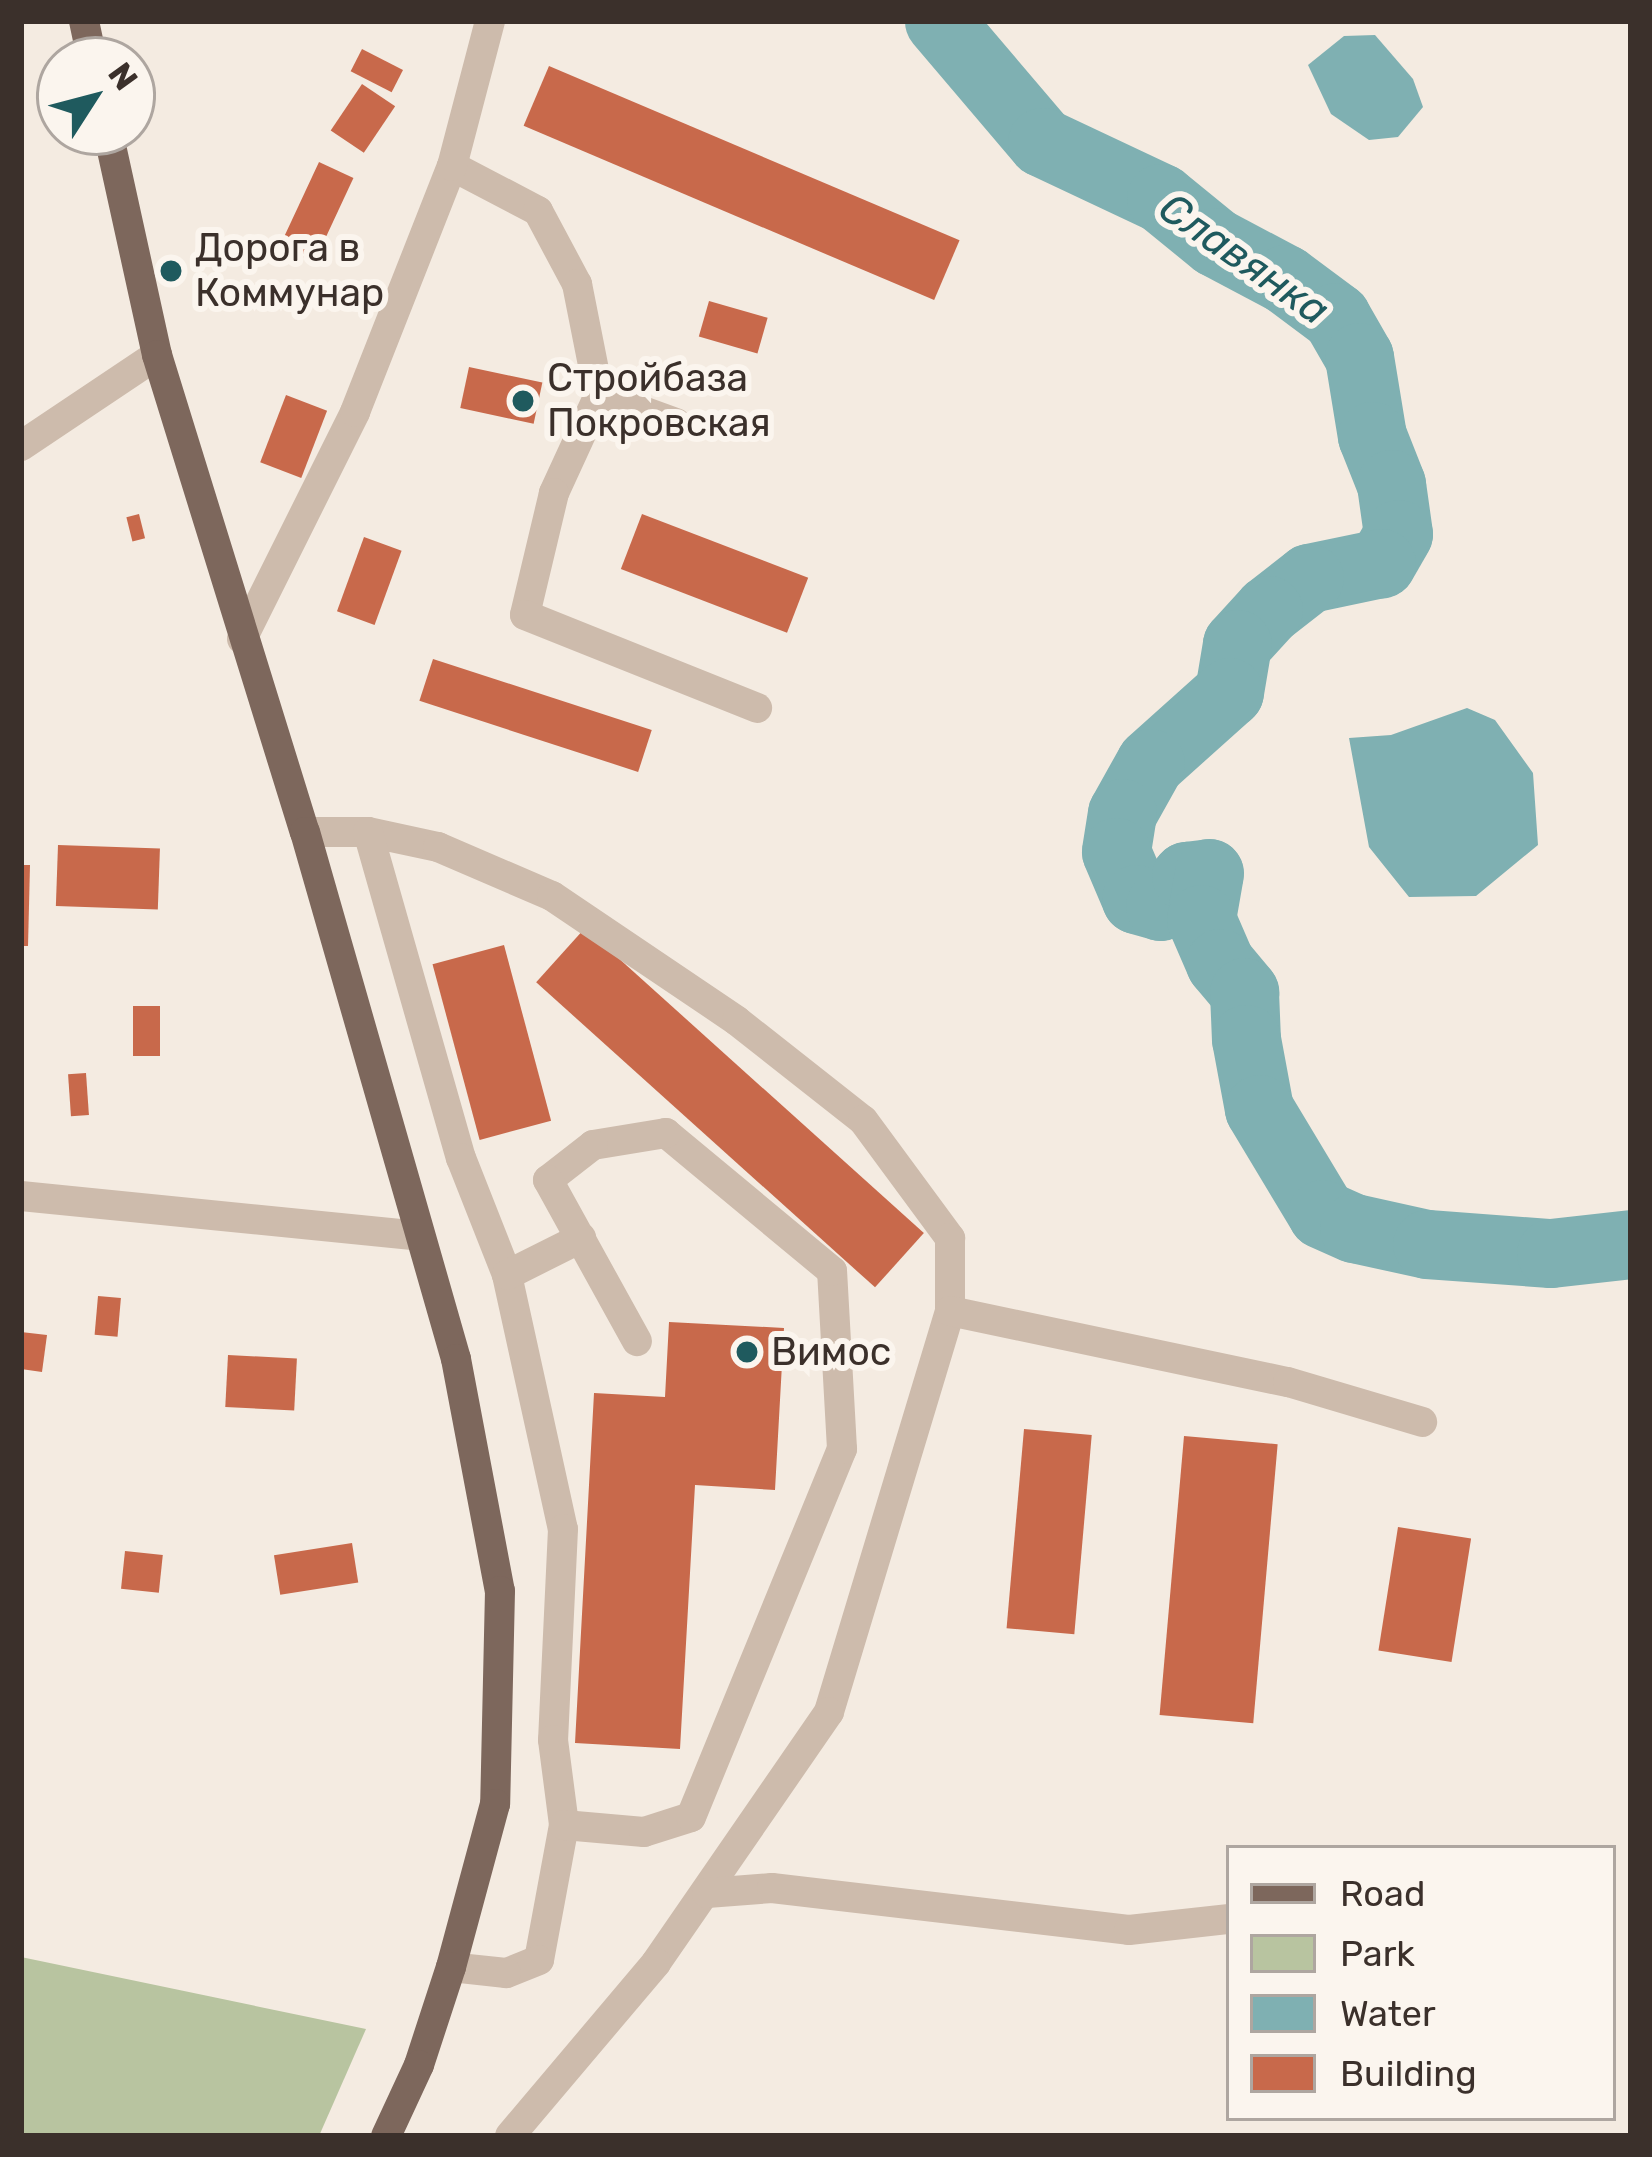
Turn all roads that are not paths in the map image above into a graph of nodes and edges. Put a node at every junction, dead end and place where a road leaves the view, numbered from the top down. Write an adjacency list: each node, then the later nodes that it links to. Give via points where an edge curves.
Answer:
1 (490, 21): 3 (street)
2 (113, 156): 4 (main road)
3 (452, 166): 5 (street, via 538,212 577,284); 8 (street, via 355,412)
4 (157, 355): 7 (street); 8 (main road)
5 (599, 395): 6 (street); 9 (street, via 554,493 525,615)
6 (676, 423)
7 (21, 446)
8 (242, 639): 10 (main road)
9 (757, 708)
10 (305, 832): 11 (street); 13 (main road)
11 (368, 832): 15 (street, via 460,1157); 16 (street, via 438,847 552,896 736,1021 863,1120 950,1238)
12 (21, 1196): 13 (street)
13 (420, 1236): 22 (main road, via 455,1359 500,1591 495,1804)
14 (581, 1238): 15 (street); 17 (street); 19 (street, via 548,1180 593,1145 666,1133 832,1271 842,1449 691,1817 644,1832)
15 (507, 1275): 19 (street, via 563,1529 554,1740)
16 (950, 1311): 18 (street, via 1288,1382); 20 (street, via 829,1712)
17 (638, 1341)
18 (1422, 1422)
19 (564, 1825): 22 (street, via 539,1960 506,1973)
20 (707, 1893): 21 (street, via 772,1888 1129,1930); 24 (street)
21 (1226, 1919)
22 (451, 1967): 23 (main road)
23 (386, 2136)
24 (510, 2136)

